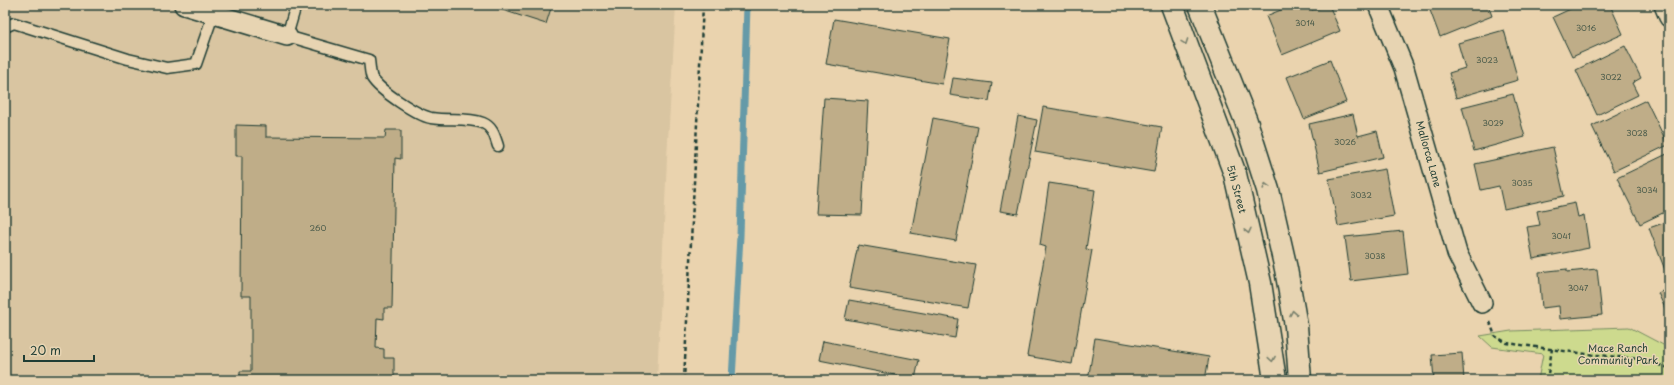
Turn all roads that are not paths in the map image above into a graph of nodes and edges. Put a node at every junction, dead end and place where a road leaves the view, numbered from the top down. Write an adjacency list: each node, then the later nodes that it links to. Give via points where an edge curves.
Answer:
1 (184, 5): 7 (street)
2 (296, 5): 10 (lane)
3 (1172, 5): 13 (main road, 5th Street, one-way to 13, via 1235,174 1260,283)
4 (1200, 5): 14 (main road, one-way to 4, via 1296,326 1268,190 1246,121)
5 (1378, 5): 12 (street, Mallorca Lane, via 1404,68 1457,253)
6 (1664, 5): 8 (street)
7 (214, 15): 9 (lane, via 196,64 167,68 128,59 14,23); 10 (street)
8 (1669, 17)
9 (5, 26)
10 (287, 36): 11 (lane, via 369,60 371,77 379,87 417,114 484,124 494,132)
11 (498, 146)
12 (1482, 303)
13 (1275, 380)
14 (1300, 380)

